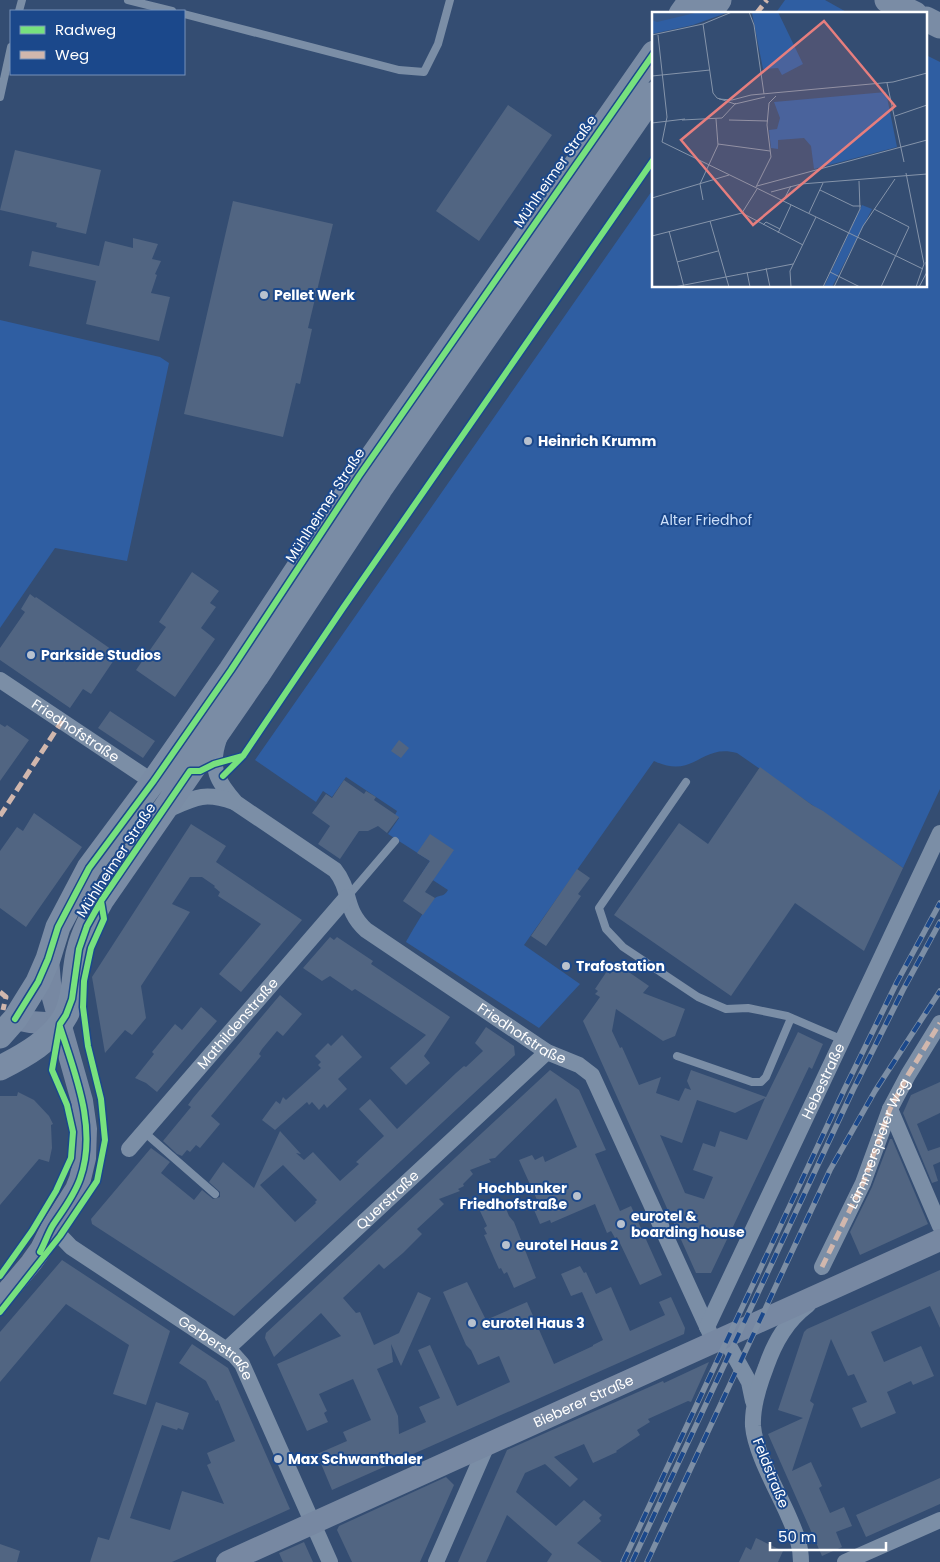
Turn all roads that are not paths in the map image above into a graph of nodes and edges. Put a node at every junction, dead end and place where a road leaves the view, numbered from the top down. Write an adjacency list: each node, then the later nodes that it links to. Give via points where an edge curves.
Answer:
1 (128, 0): 6 (lane)
2 (450, 0): 10 (lane, via 438,44 424,72 399,70)
3 (691, 0): 7 (main road)
4 (719, 0): 8 (main road)
5 (887, 0): 9 (main road)
6 (168, 10)
7 (682, 12)
8 (710, 12)
9 (911, 12)
10 (185, 14)
11 (928, 20): 12 (main road)
12 (940, 26)
13 (10, 52): 15 (lane)
14 (652, 56): 19 (main road, Mühlheimer Straße, via 359,476)
15 (0, 97)
16 (652, 97): 18 (main road, Mühlheimer Straße, via 380,489)
17 (0, 680): 19 (street, Friedhofstraße)
18 (229, 716): 21 (street, Friedhofstraße, via 215,750 214,764 217,778); 22 (main road, Mühlheimer Straße)
19 (153, 782): 26 (main road, Mühlheimer Straße, via 89,868 58,928)
20 (686, 782): 27 (lane, via 599,908 606,928 623,947 698,997 726,1009 748,1008)
21 (236, 803): 22 (street, Friedhofstraße, via 204,796); 25 (street, Friedhofstraße, via 335,870)
22 (161, 813): 29 (main road, Mühlheimer Straße, via 87,926 79,949 72,999)
23 (940, 834): 31 (street, Hebestraße)
24 (394, 841): 25 (lane)
25 (347, 897): 32 (street, Friedhofstraße, via 354,917 366,930); 36 (street, Mathildenstraße)
26 (48, 959): 29 (street); 30 (main road, Mühlheimer Straße, via 38,982)
27 (791, 1018): 31 (lane); 33 (lane, via 766,1077 760,1082)
28 (940, 1023): 35 (street, Lämmerspieler Weg)
29 (60, 1024): 30 (street, via 30,1022); 34 (main road, via 35,1047); 40 (street, via 78,1083 86,1145 80,1179)
30 (8, 1028)
31 (843, 1040): 46 (street, Hebestraße)
32 (547, 1052): 46 (street, Friedhofstraße, via 580,1065 592,1075); 47 (street, Querstraße)
33 (677, 1056)
34 (0, 1068)
35 (890, 1109): 39 (street); 42 (street, Lämmerspieler Weg, via 863,1183)
36 (144, 1132): 37 (street, Mathildenstraße); 38 (lane)
37 (129, 1149)
38 (215, 1194)
39 (940, 1226)
40 (52, 1227): 43 (street, via 33,1242); 45 (street, via 31,1263); 47 (street, Gerberstraße, via 71,1247)
41 (940, 1240): 44 (street, Bieberer Straße)
42 (822, 1267)
43 (0, 1282)
44 (826, 1293): 46 (street, Bieberer Straße); 48 (street, Feldstraße, via 787,1323 760,1381)
45 (0, 1300)
46 (715, 1335): 48 (street, Feldstraße, via 749,1382); 49 (street, Bieberer Straße)
47 (227, 1349): 51 (street, Gerberstraße, via 242,1364)
48 (754, 1411): 55 (street, Feldstraße, via 756,1438 798,1540)
49 (487, 1445): 51 (street, Bieberer Straße); 54 (street)
50 (940, 1520): 56 (street)
51 (314, 1523): 52 (street, Bieberer Straße); 53 (street, Gerberstraße)
52 (227, 1562)
53 (330, 1562)
54 (436, 1562)
55 (801, 1562)
56 (846, 1562)

